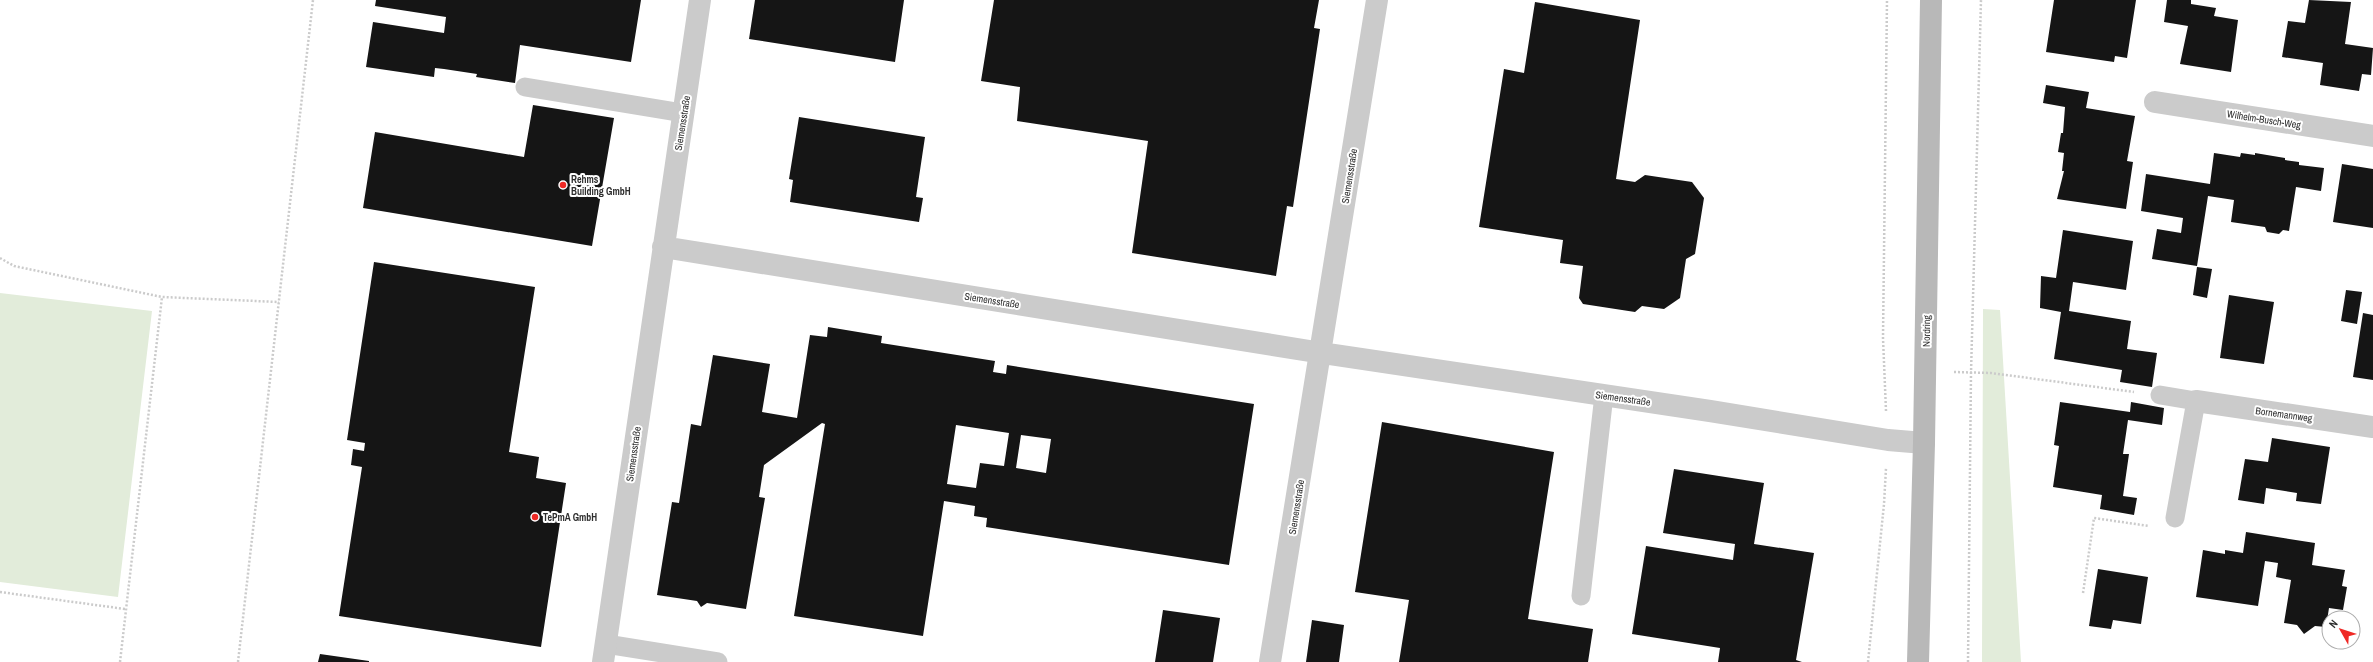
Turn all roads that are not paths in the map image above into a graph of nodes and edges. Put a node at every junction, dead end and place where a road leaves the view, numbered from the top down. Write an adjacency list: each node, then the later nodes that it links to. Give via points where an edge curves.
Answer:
1 (700, 0): 6 (street, Siemensstraße)
2 (1377, 0): 9 (street, Siemensstraße)
3 (1931, 0): 14 (main road, Nordring)
4 (525, 87): 6 (lane)
5 (2155, 102): 7 (street, Wilhelm-Busch-Weg)
6 (683, 113): 8 (street, Siemensstraße)
7 (2373, 136)
8 (663, 247): 9 (street, Siemensstraße); 17 (street, Siemensstraße)
9 (1322, 353): 10 (street, Siemensstraße); 19 (street, Siemensstraße)
10 (1604, 395): 14 (street, Siemensstraße, via 1888,440); 16 (lane)
11 (2160, 395): 12 (lane, Bornemannweg)
12 (2196, 401): 13 (street, Bornemannweg); 15 (lane)
13 (2373, 427)
14 (1924, 443): 20 (main road, Nordring)
15 (2175, 518)
16 (1581, 596)
17 (604, 653): 18 (lane)
18 (718, 662)
19 (1270, 662)
20 (1918, 662)

